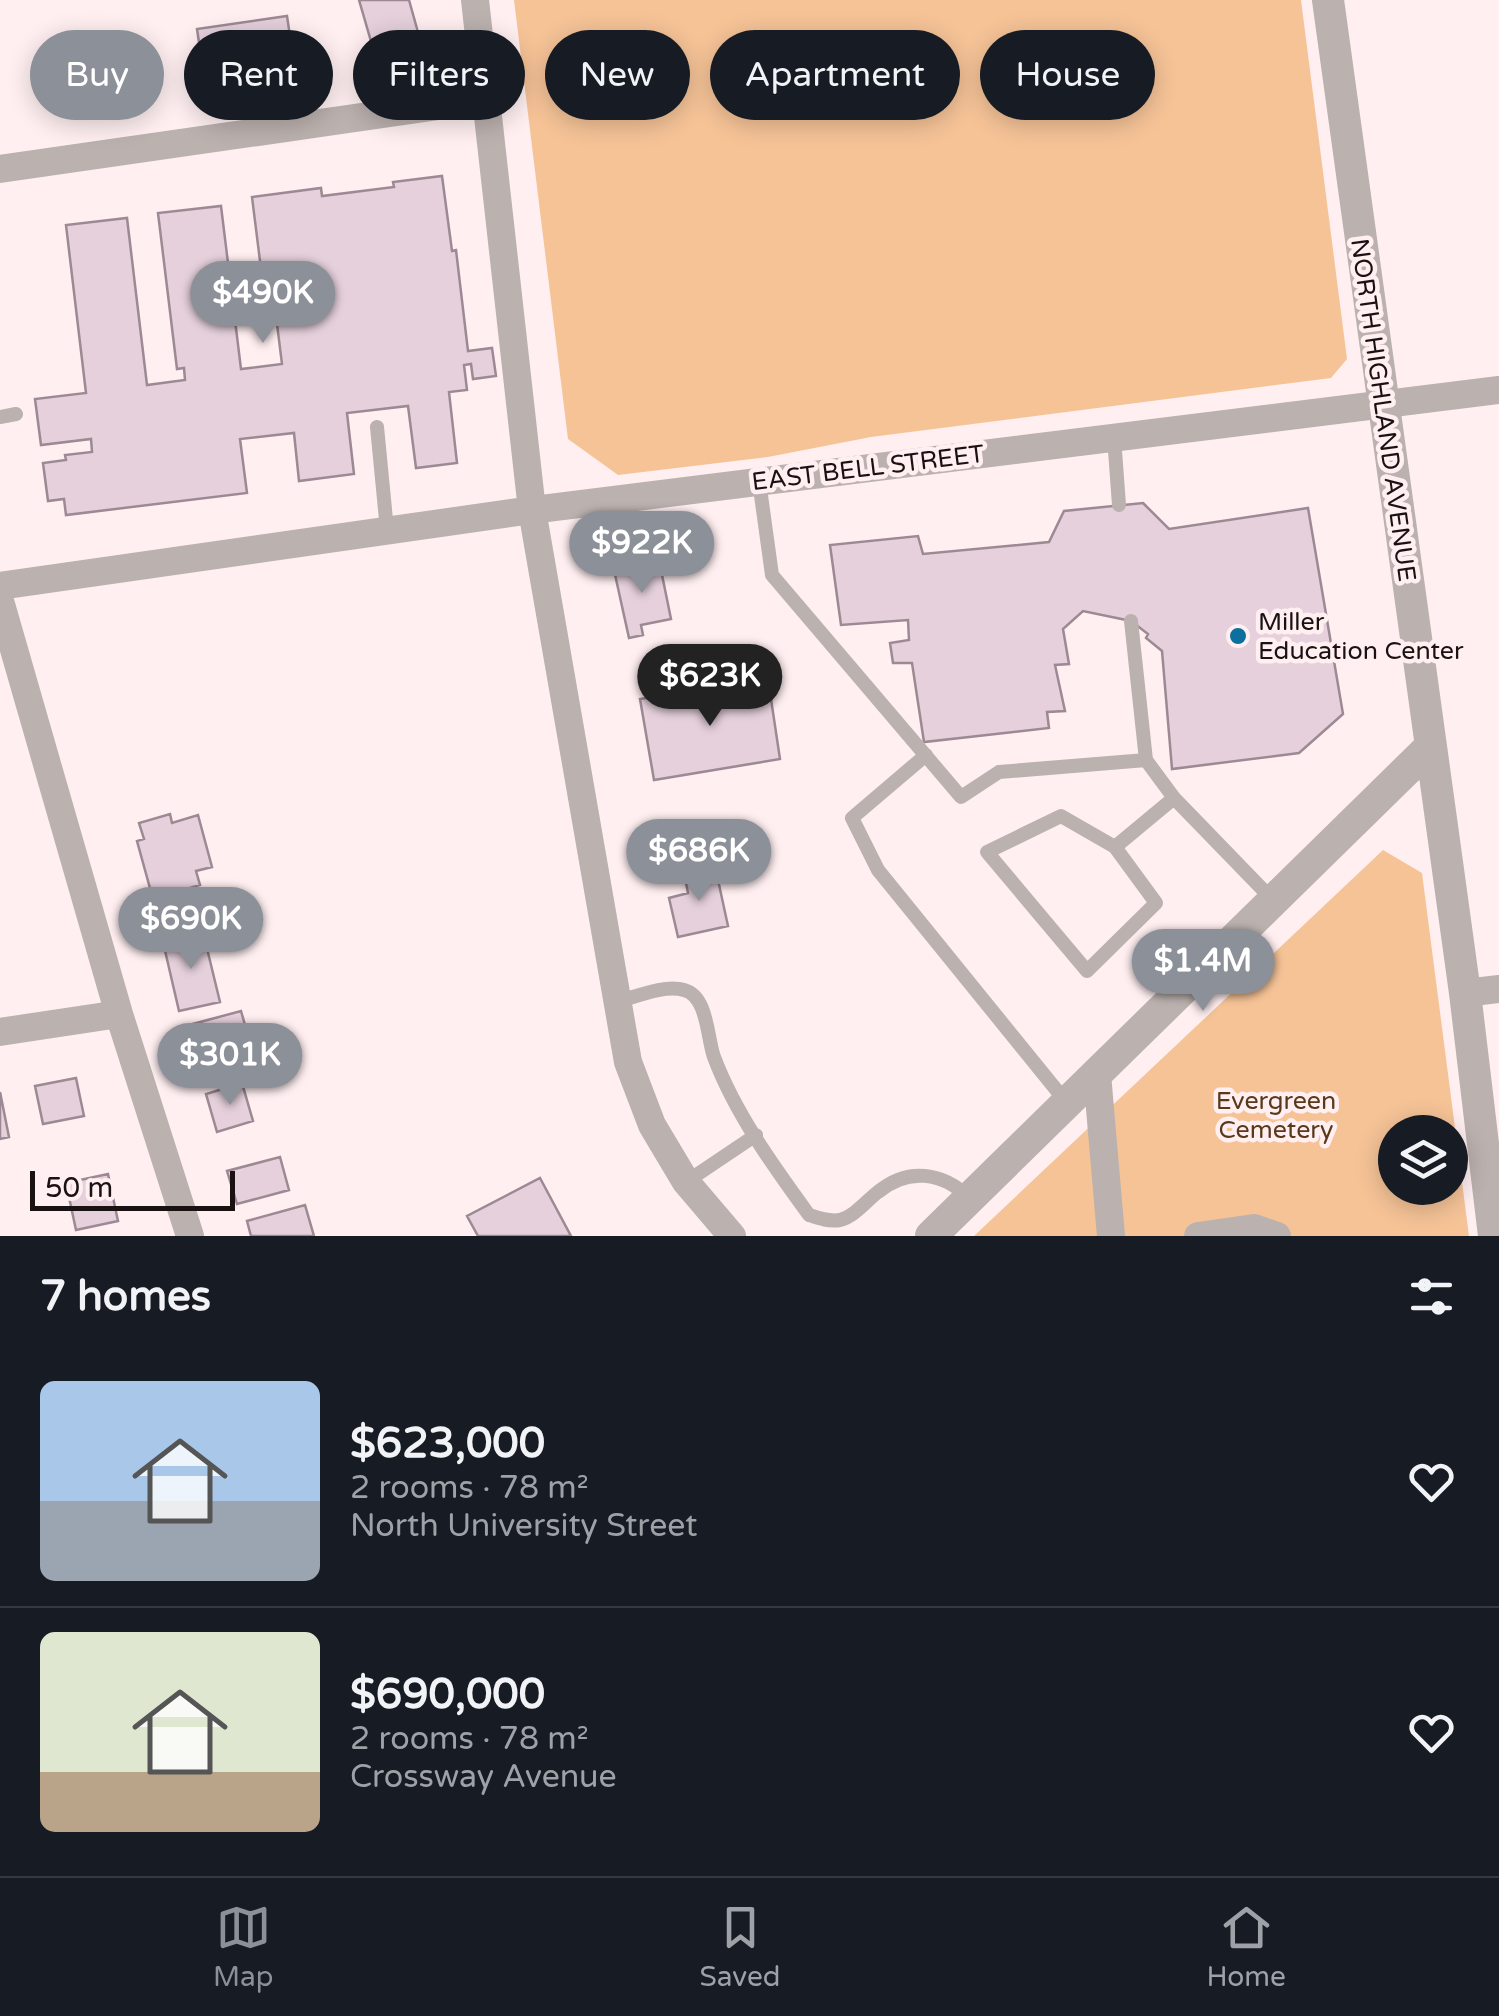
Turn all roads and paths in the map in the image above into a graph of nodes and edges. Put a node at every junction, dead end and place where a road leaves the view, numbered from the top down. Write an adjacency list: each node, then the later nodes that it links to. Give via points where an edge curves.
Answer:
1 (475, 0): 3 (street)
2 (1328, 0): 8 (street, NORTH HIGHLAND AVENUE)
3 (479, 30)
4 (353, 119): 6 (street)
5 (489, 120): 13 (street)
6 (0, 170)
7 (1499, 390): 8 (street, EAST BELL STREET)
8 (1382, 404): 10 (street, EAST BELL STREET); 18 (street, NORTH HIGHLAND AVENUE)
9 (377, 428): 14 (lane)
10 (1114, 437): 11 (street, EAST BELL STREET); 12 (lane)
11 (758, 481): 13 (street, EAST BELL STREET); 19 (lane, via 772,575)
12 (1119, 505)
13 (532, 510): 14 (street, EAST BELL STREET); 26 (street)
14 (387, 530): 15 (street, EAST BELL STREET)
15 (0, 586)
16 (0, 601): 27 (street)
17 (1131, 621): 20 (lane)
18 (1430, 747): 23 (street); 25 (street, NORTH HIGHLAND AVENUE)
19 (926, 755): 20 (lane, via 961,797 999,772); 30 (lane, via 852,818 878,870)
20 (1146, 760): 21 (lane)
21 (1174, 798): 22 (lane); 23 (lane)
22 (1115, 847): 22 (lane, via 1060,816 987,852 1087,971 1156,903)
23 (1274, 901): 29 (street)
24 (1499, 989): 25 (street)
25 (1465, 992): 34 (street, NORTH HIGHLAND AVENUE)
26 (616, 1002): 31 (lane, via 668,990 692,994 714,1058); 32 (street, via 652,1125)
27 (119, 1014): 28 (street); 35 (street)
28 (0, 1032)
29 (1097, 1074): 30 (street); 38 (street)
30 (1067, 1103): 33 (street)
31 (756, 1135): 32 (lane); 33 (lane, via 809,1215 823,1220 840,1220 909,1175 934,1175)
32 (686, 1182): 36 (street)
33 (970, 1198): 37 (street)
34 (1495, 1219)
35 (190, 1236)
36 (732, 1236)
37 (932, 1236)
38 (1112, 1236)
39 (1198, 1236): 40 (street, via 1254,1228)
40 (1278, 1236)

